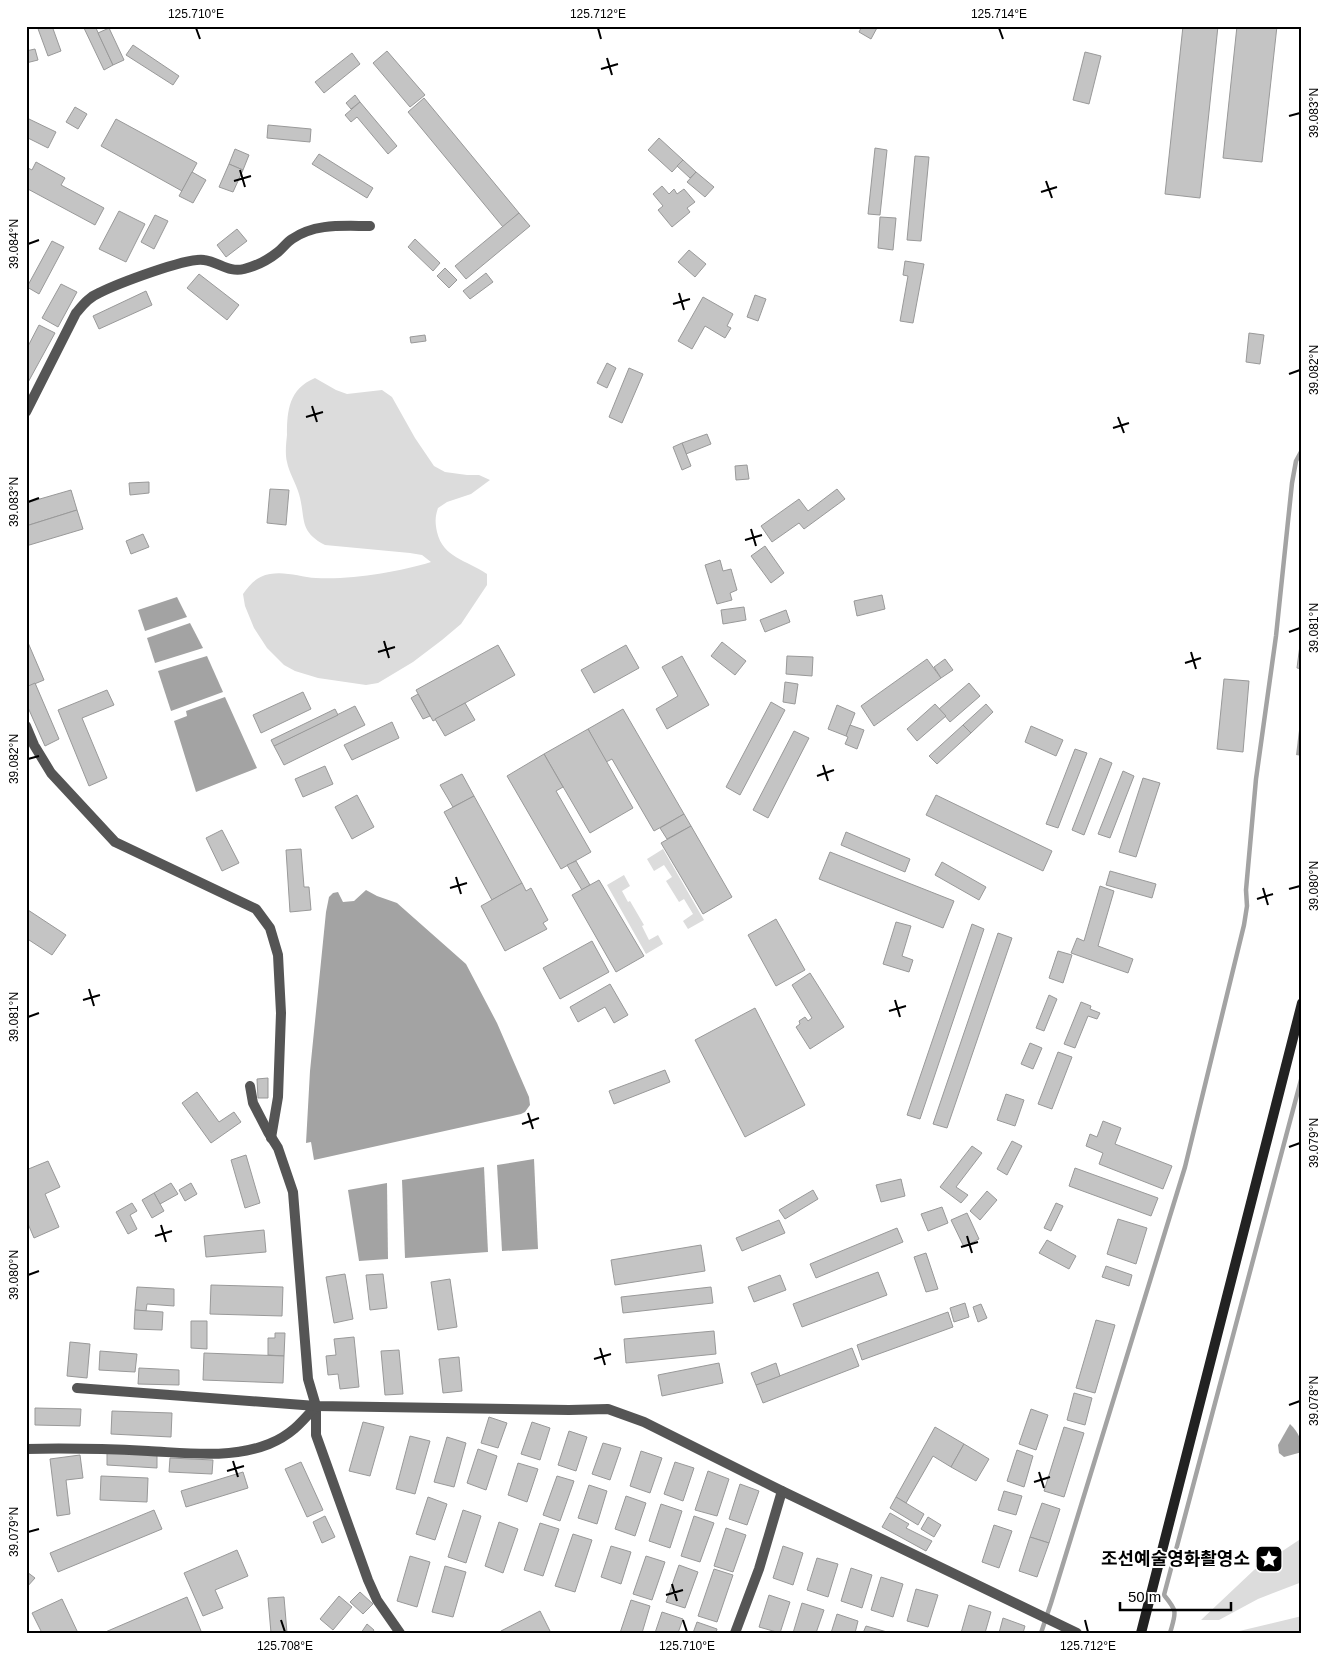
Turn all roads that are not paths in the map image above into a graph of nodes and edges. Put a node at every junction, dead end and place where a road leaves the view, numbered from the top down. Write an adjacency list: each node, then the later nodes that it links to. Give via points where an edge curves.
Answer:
1 (370, 226): 2 (street, via 329,225 307,232 291,239 278,253 256,266 236,271 204,260 186,262 98,293 86,300 76,313)
2 (26, 412)
3 (26, 726): 6 (street, via 51,773 114,842 256,909 270,928 278,955 281,1013 278,1097)
4 (1302, 1003): 14 (main road)
5 (250, 1086): 6 (street, via 253,1103)
6 (271, 1138): 8 (street, via 278,1148 293,1192 308,1379)
7 (77, 1388): 8 (street)
8 (316, 1406): 9 (street, via 292,1432 245,1452); 10 (street, via 608,1409 644,1422); 11 (street, via 316,1435 354,1544 377,1600)
9 (26, 1449)
10 (782, 1492): 12 (street); 13 (street)
11 (400, 1633)
12 (735, 1633)
13 (1077, 1633)
14 (1141, 1633)

